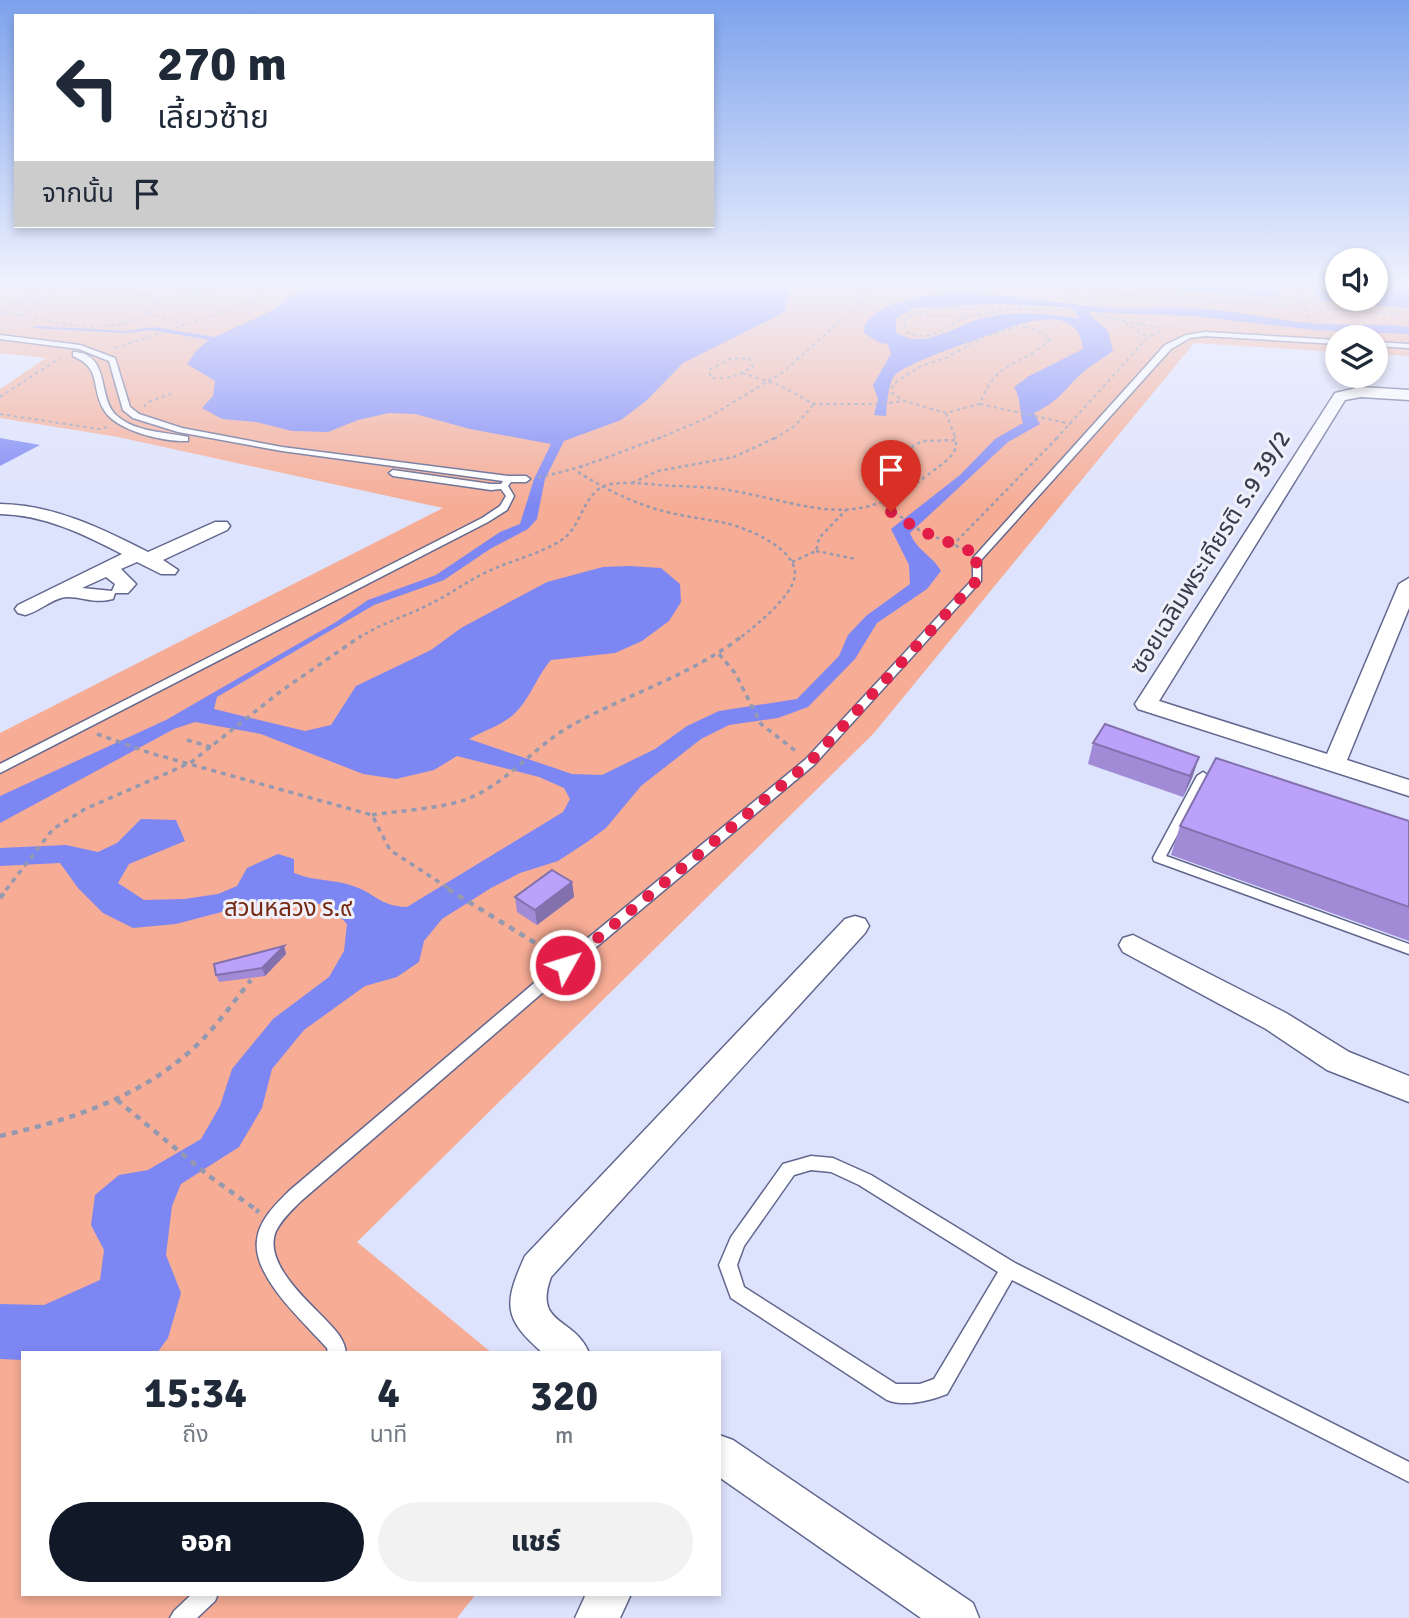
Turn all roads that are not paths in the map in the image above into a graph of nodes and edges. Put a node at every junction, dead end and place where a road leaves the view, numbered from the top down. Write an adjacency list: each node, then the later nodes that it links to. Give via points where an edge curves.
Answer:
1 (87, 358): 6 (lane, via 95,365 111,415 155,433 491,487)
2 (107, 358): 6 (lane, via 112,360 127,408 136,416 181,430 282,449)
3 (1159, 358): 24 (lane, via 980,555 976,560 978,579 810,762 565,965 295,1196 272,1221 264,1242 272,1272 336,1344)
4 (1409, 395): 15 (street, ซอยเฉลิมพระเกียรติ ร.9 39/2, via 1361,392 1340,396 1146,704)
5 (526, 479): 6 (lane)
6 (506, 482): 16 (lane, via 510,496 504,508 485,520)
7 (0, 509): 9 (street, via 46,512)
8 (221, 526): 9 (street)
9 (141, 557): 10 (street); 11 (street)
10 (108, 568): 13 (street); 13 (street, via 126,584 113,592 89,596)
11 (168, 570)
12 (1409, 584): 15 (street)
13 (63, 590): 14 (street)
14 (25, 609)
15 (1334, 764): 18 (street, ซอยเฉลิมพระเกียรติ ร.9 39/2)
16 (0, 769)
17 (1203, 776): 21 (lane, via 1159,858)
18 (1409, 788)
19 (855, 926): 25 (street, via 537,1267 526,1296 533,1321)
20 (1133, 945): 22 (street, via 1276,1021 1338,1061)
21 (1409, 949)
22 (1409, 1089)
23 (1009, 1269): 23 (lane, via 940,1387 894,1393 737,1292 728,1265 737,1242 789,1169 811,1163 834,1165 865,1180); 27 (lane)
24 (337, 1351)
25 (569, 1351)
26 (721, 1455): 32 (street)
27 (1409, 1472)
28 (206, 1596): 30 (lane)
29 (609, 1596): 31 (street)
30 (181, 1618)
31 (597, 1618)
32 (958, 1618)

